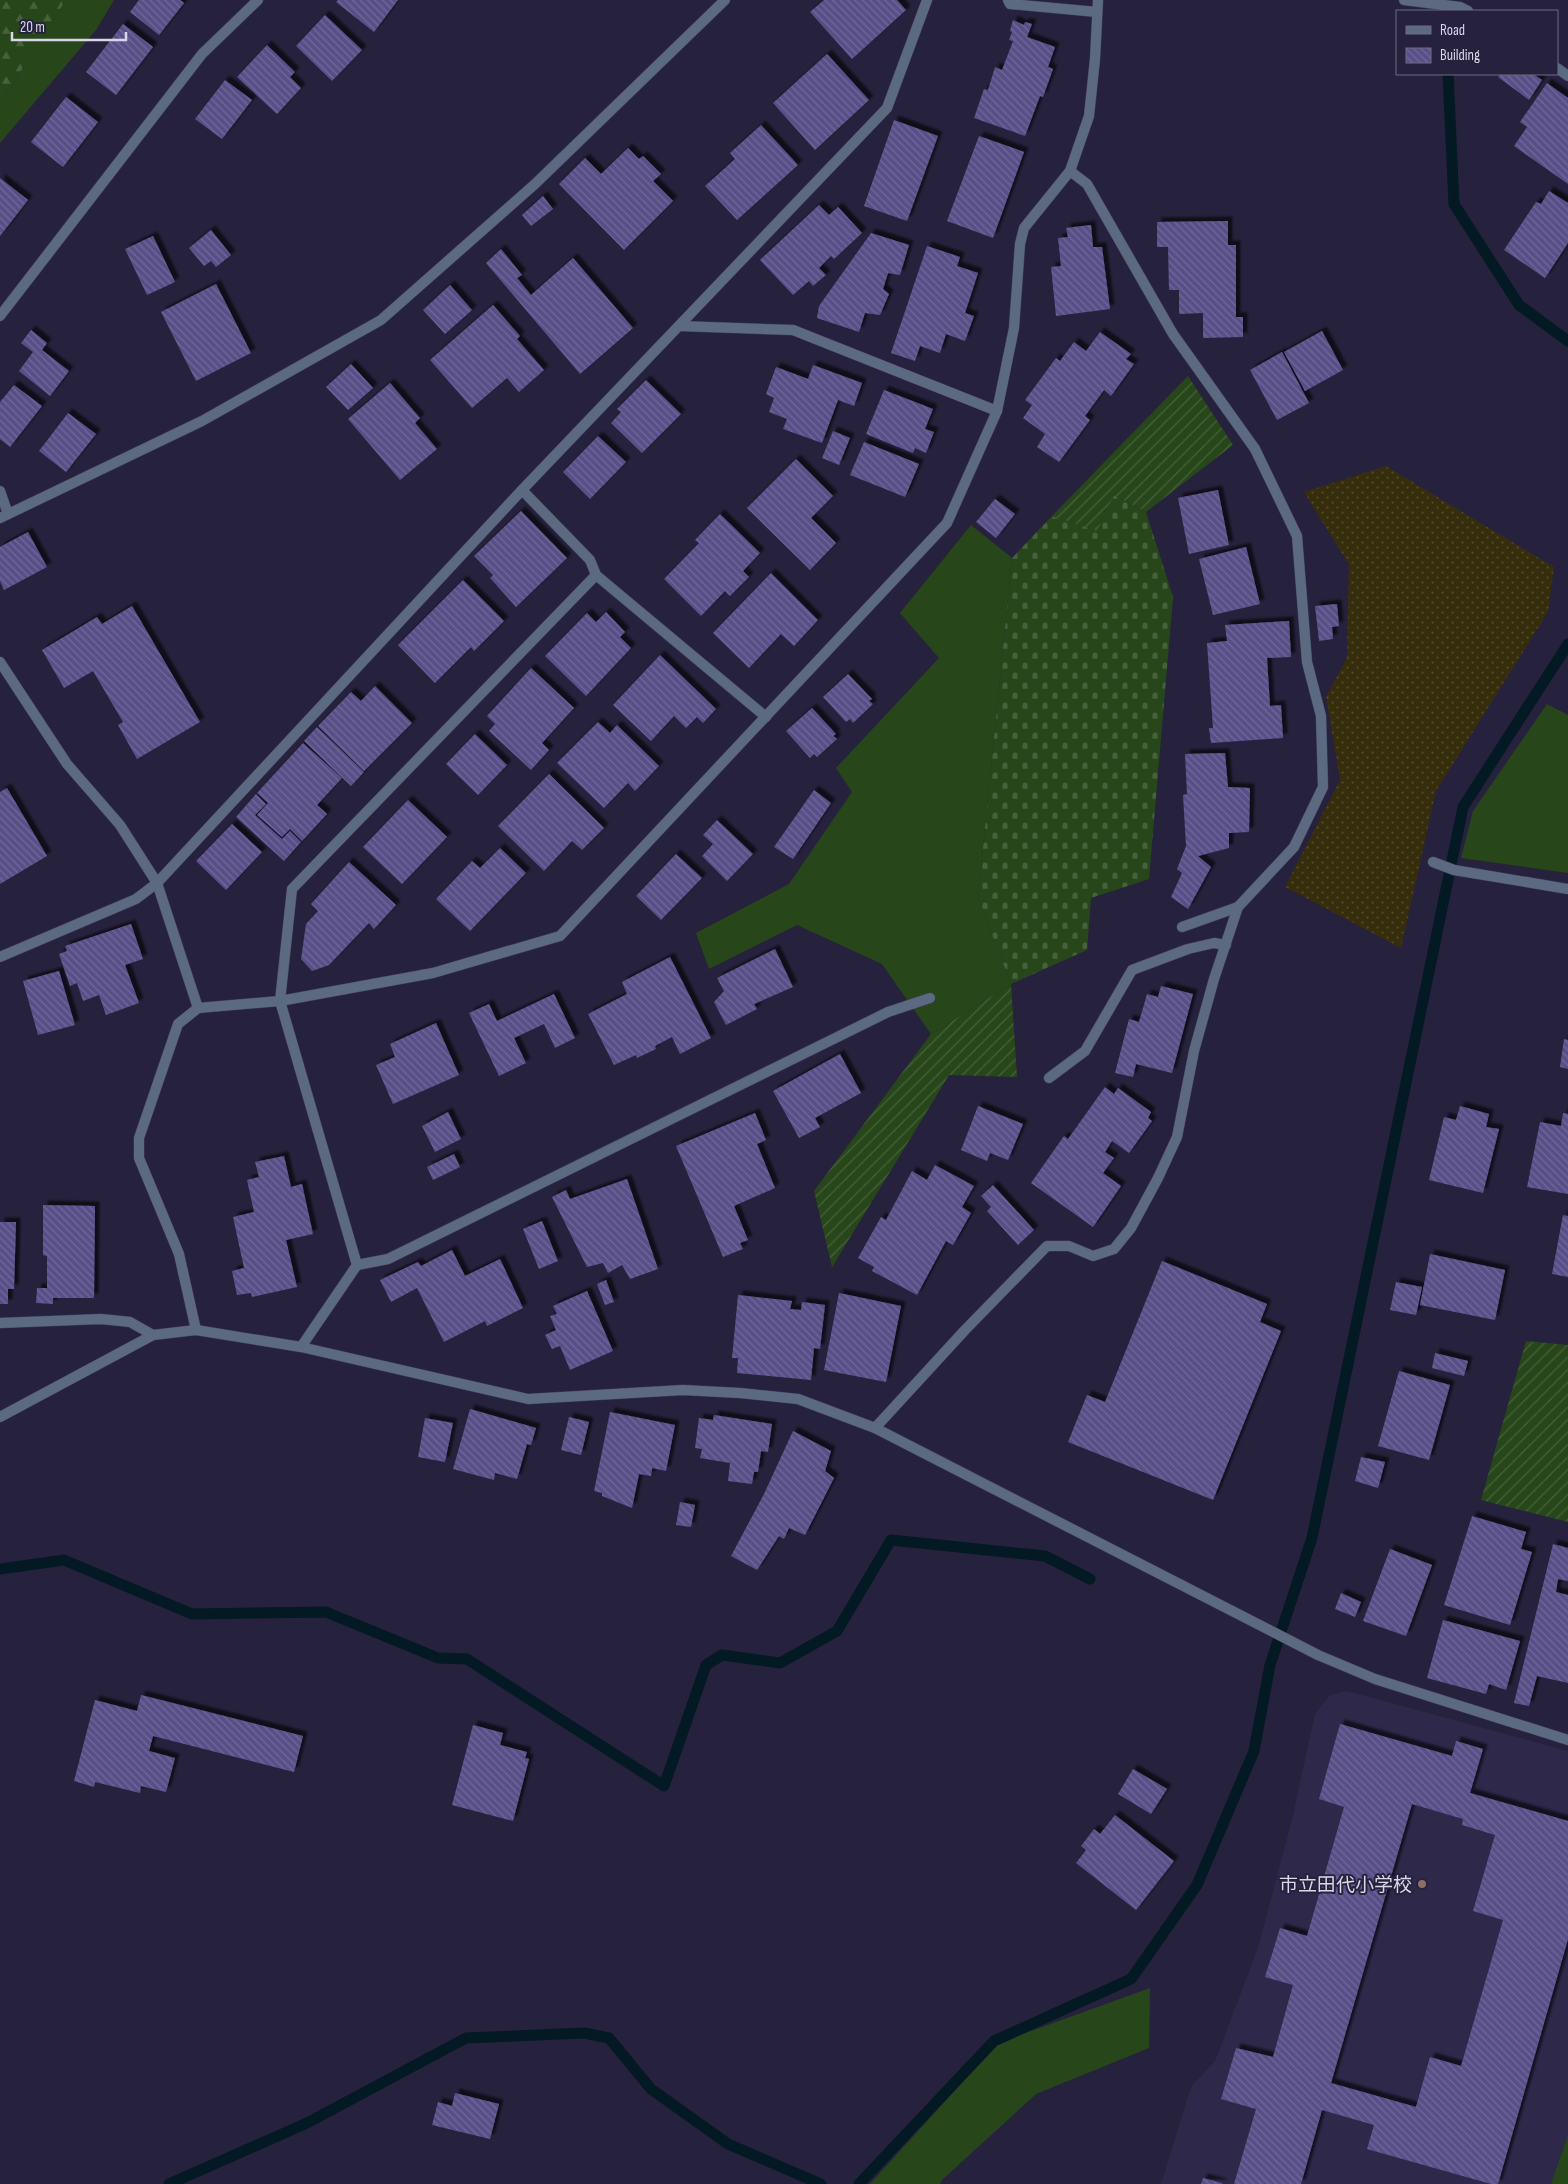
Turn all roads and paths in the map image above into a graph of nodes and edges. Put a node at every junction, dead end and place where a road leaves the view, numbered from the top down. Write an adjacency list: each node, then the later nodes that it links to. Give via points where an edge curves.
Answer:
1 (258, 0): 10 (street, via 202,54)
2 (725, 0): 15 (street, via 535,184 381,320 202,421)
3 (927, 0): 11 (street, via 887,108)
4 (1008, 0): 8 (street, via 1010,4)
5 (1098, 0): 8 (street)
6 (1404, 0): 7 (street)
7 (1464, 9)
8 (1097, 12): 9 (street, via 1088,116)
9 (1070, 171): 12 (street, via 1024,228 1014,328); 22 (street, via 1087,184 1173,334 1255,449 1297,536 1307,662 1321,716 1323,787 1294,847)
10 (0, 316)
11 (679, 326): 12 (street, via 793,330); 13 (street)
12 (997, 411): 18 (street, via 947,522)
13 (522, 490): 16 (street, via 590,560); 20 (street)
14 (0, 491): 15 (street)
15 (4, 516)
16 (596, 575): 18 (street); 27 (street, via 292,889)
17 (0, 662): 20 (street, via 67,764 120,825)
18 (766, 717): 27 (street, via 560,936 434,973)
19 (1433, 862): 21 (street, via 1454,870)
20 (157, 883): 25 (street, via 136,899); 28 (street)
21 (1568, 889)
22 (1238, 907): 23 (street); 24 (street)
23 (1182, 927)
24 (1226, 945): 29 (street, via 1214,943 1188,949 1132,970 1085,1051); 36 (street, via 1194,1051 1177,1137 1131,1228 1114,1249 1093,1256 1069,1246 1047,1246)
25 (0, 957)
26 (930, 998): 30 (street, via 888,1012 388,1259)
27 (280, 1001): 28 (street); 30 (street)
28 (198, 1008): 32 (street, via 178,1024 139,1138 139,1158 179,1254)
29 (1049, 1078)
30 (357, 1265): 34 (street)
31 (0, 1323): 33 (street, via 101,1319 130,1322)
32 (196, 1330): 33 (street); 34 (street)
33 (153, 1335): 35 (street)
34 (301, 1347): 36 (street, via 528,1400 683,1390 740,1393 798,1399)
35 (0, 1417)
36 (875, 1428): 37 (street, via 1292,1643 1375,1680)
37 (1568, 1740)

